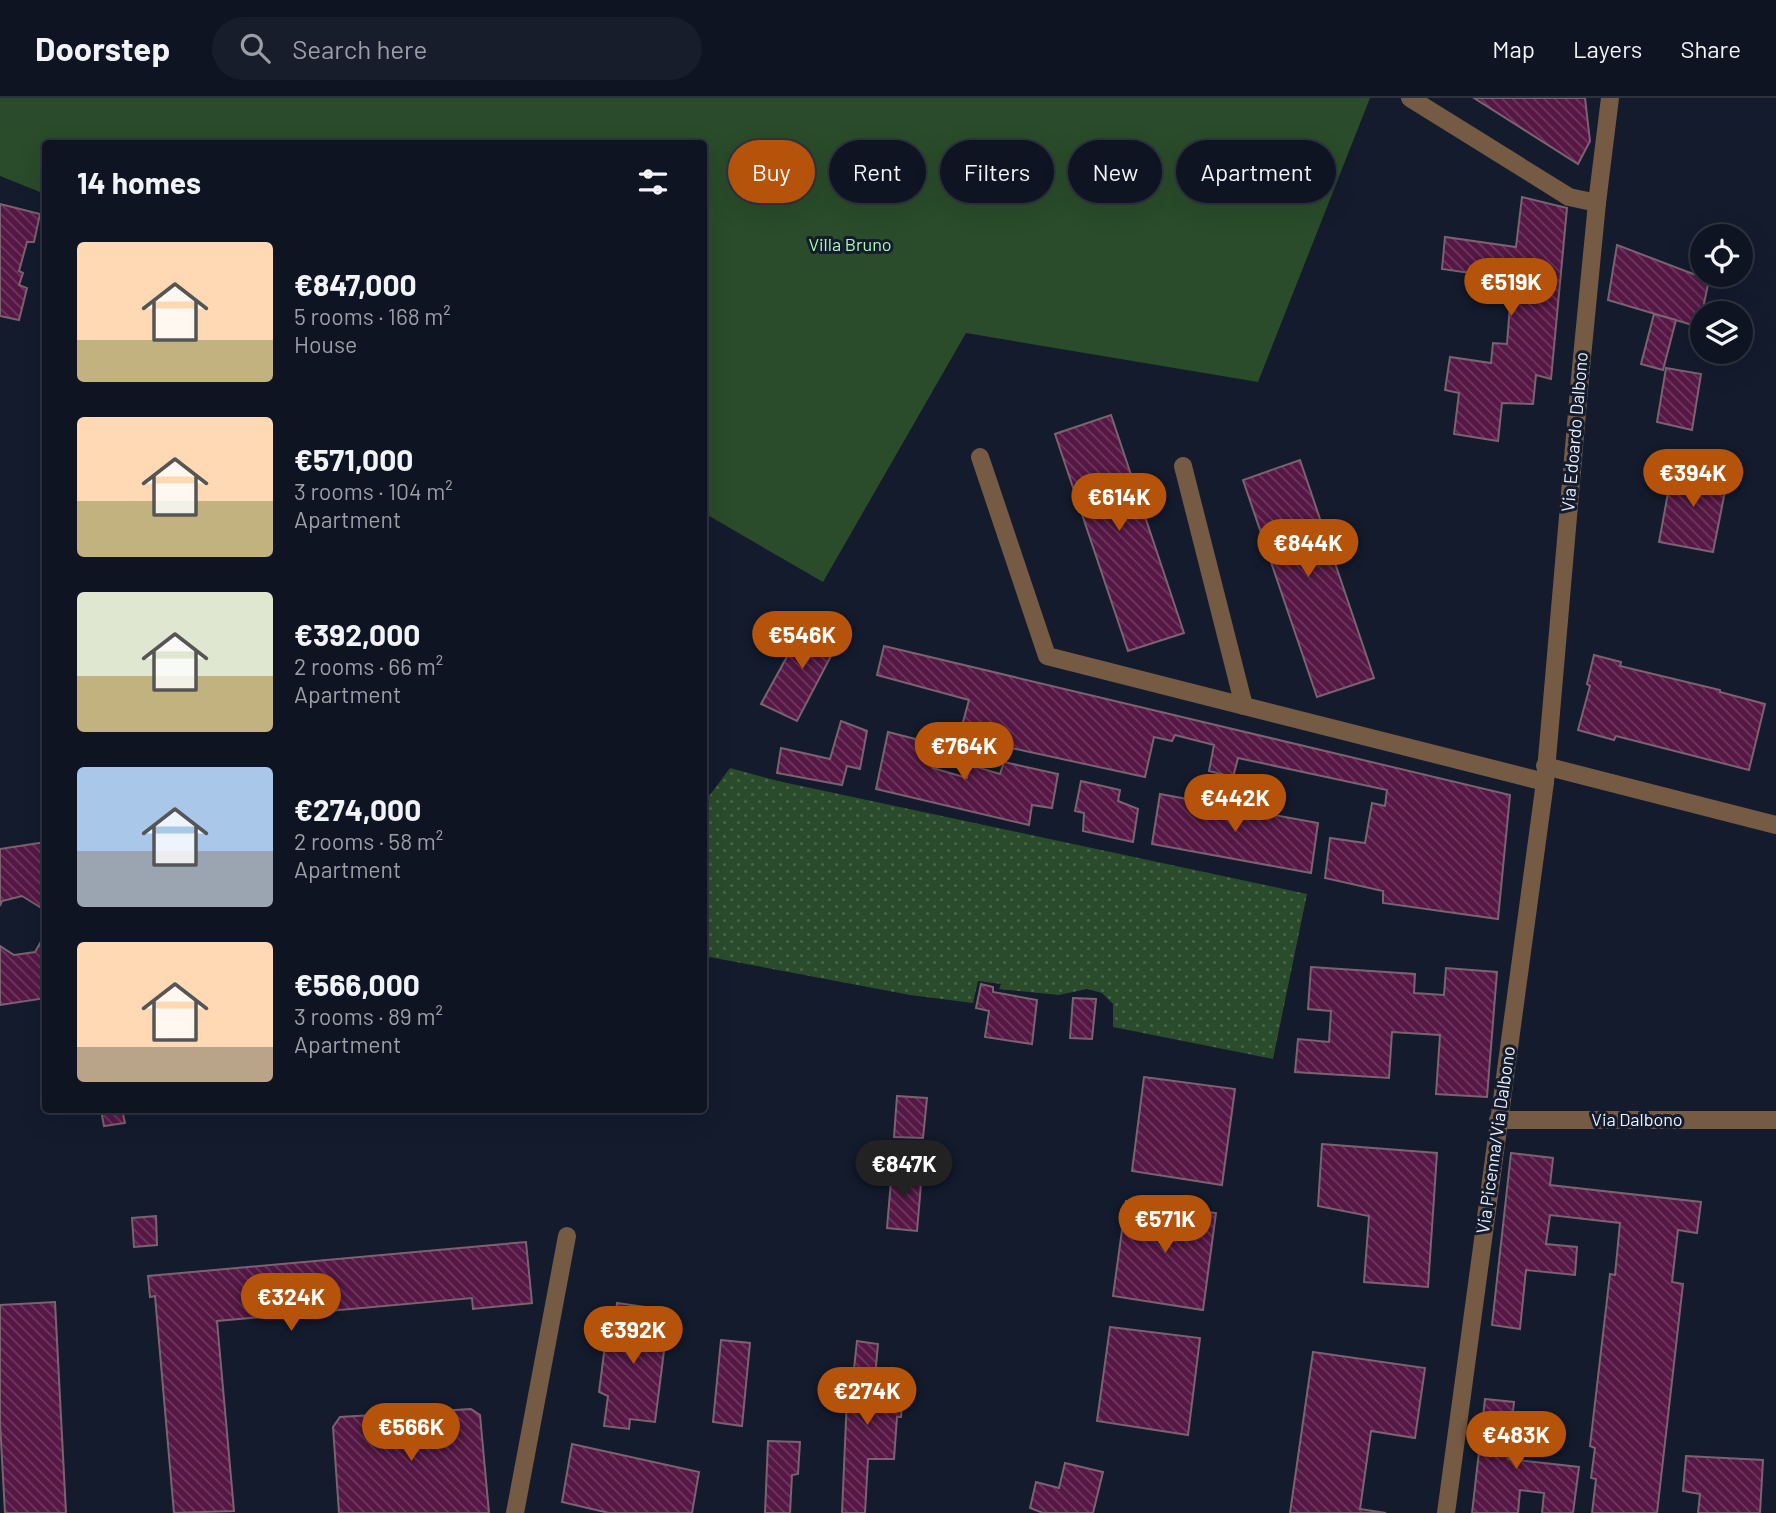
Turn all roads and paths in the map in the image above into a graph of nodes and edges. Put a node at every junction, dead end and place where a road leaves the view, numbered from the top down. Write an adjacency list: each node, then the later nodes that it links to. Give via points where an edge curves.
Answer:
1 (1410, 98): 3 (street, via 1569,197)
2 (1610, 98): 3 (street, Via Edoardo Dalbono)
3 (1597, 204): 7 (street, Via Edoardo Dalbono)
4 (980, 457): 6 (street, via 1047,656)
5 (1183, 466): 6 (street)
6 (1244, 706): 7 (street)
7 (1545, 774): 8 (street); 9 (street, Via Picenna/Via Dalbono)
8 (1776, 825)
9 (1498, 1119): 10 (street, Via Dalbono); 13 (street, Via Picenna/Via Dalbono)
10 (1776, 1120)
11 (567, 1236): 12 (street)
12 (515, 1513)
13 (1446, 1513)

